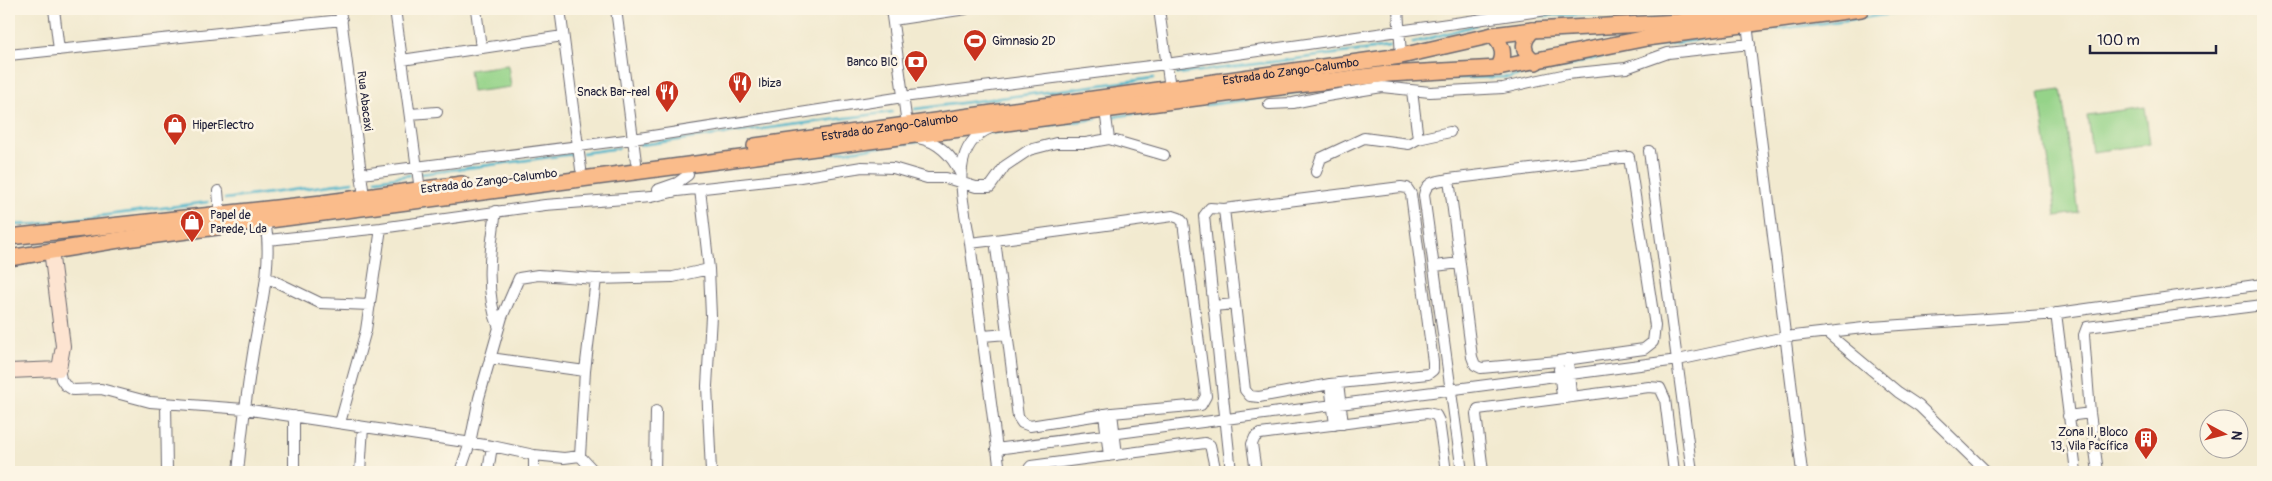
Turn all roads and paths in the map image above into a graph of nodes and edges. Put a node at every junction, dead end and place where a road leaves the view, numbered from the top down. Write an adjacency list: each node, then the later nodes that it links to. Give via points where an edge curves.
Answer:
1 (54, 9): 22 (street)
2 (340, 9): 15 (street, Rua Abacaxi)
3 (395, 9): 25 (street)
4 (476, 9): 21 (street)
5 (560, 9): 20 (street)
6 (616, 9): 39 (street)
7 (966, 9): 14 (street)
8 (1159, 9): 27 (street)
9 (1398, 9): 17 (street)
10 (1554, 9): 17 (street)
11 (1769, 9): 13 (main road, Estrada do Zango-Calumbo)
12 (1861, 9): 18 (main road, Estrada do Zango-Calumbo)
13 (1729, 11): 16 (main road, Estrada do Zango-Calumbo, via 1643,25)
14 (892, 14): 31 (street)
15 (342, 20): 22 (street); 50 (street, Rua Abacaxi)
16 (1533, 30): 19 (main road, Estrada do Zango-Calumbo); 26 (main road, via 1527,35 1523,48)
17 (1400, 31): 24 (street); 27 (street)
18 (1748, 33): 26 (main road, Estrada do Zango-Calumbo, via 1647,38); 30 (street, via 1668,53 1626,68 1568,74 1503,88); 84 (street)
19 (1494, 35): 24 (main road, Estrada do Zango-Calumbo); 28 (main road, via 1503,52)
20 (563, 36): 21 (street); 42 (street)
21 (481, 48): 25 (street)
22 (59, 50): 23 (street)
23 (9, 56)
24 (1401, 56): 29 (main road, Estrada do Zango-Calumbo)
25 (402, 60): 34 (street)
26 (1536, 62): 28 (main road, Estrada do Zango-Calumbo)
27 (1166, 64): 29 (street); 31 (street)
28 (1498, 68): 35 (main road, Estrada do Zango-Calumbo, via 1403,72)
29 (1170, 88): 37 (main road, Estrada do Zango-Calumbo)
30 (1412, 91): 32 (street, via 1382,88 1293,104); 41 (street)
31 (903, 97): 37 (street); 39 (street)
32 (1269, 104)
33 (437, 112): 34 (street)
34 (410, 114): 46 (street)
35 (1106, 115): 36 (main road, Estrada do Zango-Calumbo); 40 (street)
36 (1000, 124): 37 (main road, Estrada do Zango-Calumbo); 51 (street, via 983,131 969,145 962,161)
37 (908, 130): 45 (main road, Estrada do Zango-Calumbo); 48 (main road, Estrada do Zango-Calumbo); 51 (street, via 941,148 955,162)
38 (1450, 132): 41 (street)
39 (633, 139): 42 (street); 45 (street)
40 (1109, 139): 44 (street); 51 (street, via 1056,143 1029,150 1005,166 990,187 976,187)
41 (1418, 139): 49 (street, via 1409,144 1364,138 1321,158)
42 (578, 145): 46 (street); 47 (street)
43 (1649, 151): 87 (street)
44 (1164, 155)
45 (636, 162): 47 (main road, Estrada do Zango-Calumbo)
46 (417, 166): 50 (street); 54 (street)
47 (581, 169): 54 (main road, Estrada do Zango-Calumbo)
48 (688, 170): 53 (street); 56 (street, via 684,184); 58 (street, via 677,183); 63 (main road, Estrada do Zango-Calumbo)
49 (1316, 172)
50 (362, 174): 57 (street, Rua Abacaxi)
51 (961, 179): 53 (street, via 927,178 893,168 862,167); 66 (street)
52 (1449, 179): 69 (street); 70 (street, via 1430,182 1424,194); 86 (street, via 1629,157 1655,326 1653,342 1644,349)
53 (701, 189): 56 (street); 71 (street)
54 (420, 190): 57 (main road, Estrada do Zango-Calumbo)
55 (218, 191): 61 (street)
56 (676, 191): 58 (street)
57 (364, 197): 61 (main road, Estrada do Zango-Calumbo)
58 (632, 198): 60 (street)
59 (1224, 209): 75 (street); 78 (street, via 1210,208 1204,216); 92 (street, via 1401,187 1407,188 1411,194 1433,370 1428,374)
60 (496, 212): 62 (street); 80 (street, via 490,290)
61 (220, 214): 64 (main road, Estrada do Zango-Calumbo)
62 (381, 228): 63 (street); 76 (street)
63 (266, 229): 67 (main road, Estrada do Zango-Calumbo); 72 (street)
64 (9, 237)
65 (995, 240): 66 (street); 82 (street); 99 (street, via 1173,216 1183,222 1204,401 1201,405)
66 (970, 243): 83 (street)
67 (51, 250): 68 (main road, Estrada do Zango-Calumbo); 88 (street, via 63,346)
68 (9, 258)
69 (1460, 263): 70 (street); 86 (street, via 1475,365 1481,368)
70 (1435, 266): 93 (street)
71 (708, 269): 73 (street, via 673,277); 123 (street, via 711,316 707,386)
72 (266, 277): 76 (street, via 320,302); 97 (street)
73 (596, 279): 80 (street, via 538,275 519,278); 90 (street)
74 (2263, 284): 79 (street)
75 (1235, 304): 78 (street); 92 (street, via 1245,390 1250,396)
76 (370, 305): 104 (street)
77 (2263, 305): 100 (street, via 2087,327 2084,335)
78 (1214, 306): 103 (street)
79 (2056, 313): 81 (street); 102 (street)
80 (499, 328): 85 (street)
81 (1826, 332): 84 (street); 135 (street, via 1919,406)
82 (1007, 334): 83 (street); 99 (street, via 1018,416 1022,424 1030,426)
83 (983, 336): 110 (street)
84 (1785, 337): 87 (street); 134 (street)
85 (490, 358): 90 (street); 108 (street)
86 (1563, 360): 91 (street)
87 (1678, 360): 91 (street); 133 (street)
88 (59, 369): 89 (street); 95 (street, via 65,385 73,390 101,389 140,400)
89 (9, 371)
90 (585, 371): 113 (street)
91 (1564, 375): 93 (street); 94 (street)
92 (1334, 384): 96 (street)
93 (1451, 389): 96 (street); 130 (street)
94 (1566, 396): 131 (street, via 1478,409); 132 (street, via 1660,388 1665,399)
95 (166, 403): 97 (street); 114 (street)
96 (1336, 404): 103 (street); 105 (street)
97 (244, 409): 101 (street); 115 (street)
98 (656, 411): 122 (street)
99 (1108, 413): 107 (street)
100 (2090, 413): 102 (street); 137 (street)
101 (294, 416): 104 (street); 116 (street)
102 (2068, 416): 136 (street)
103 (1224, 420): 107 (street); 127 (street)
104 (340, 423): 106 (street)
105 (1339, 425): 128 (street, via 1254,437); 129 (street, via 1427,413 1436,415)
106 (363, 427): 108 (street); 117 (street)
107 (1110, 434): 110 (street); 112 (street)
108 (470, 443): 109 (street); 118 (street)
109 (492, 446): 111 (street); 119 (street)
110 (996, 449): 124 (street)
111 (534, 455): 113 (street); 120 (street)
112 (1113, 455): 125 (street, via 1031,466); 126 (street, via 1205,443 1213,451)
113 (580, 456): 121 (street)
114 (168, 472)
115 (238, 472)
116 (294, 472)
117 (360, 472)
118 (460, 472)
119 (488, 472)
120 (534, 472)
121 (592, 472)
122 (655, 472)
123 (711, 472)
124 (1000, 472)
125 (1026, 472)
126 (1216, 472)
127 (1231, 472)
128 (1256, 472)
129 (1446, 472)
130 (1462, 472)
131 (1483, 472)
132 (1674, 472)
133 (1692, 472)
134 (1802, 472)
135 (1987, 472)
136 (2076, 472)
137 (2098, 472)

